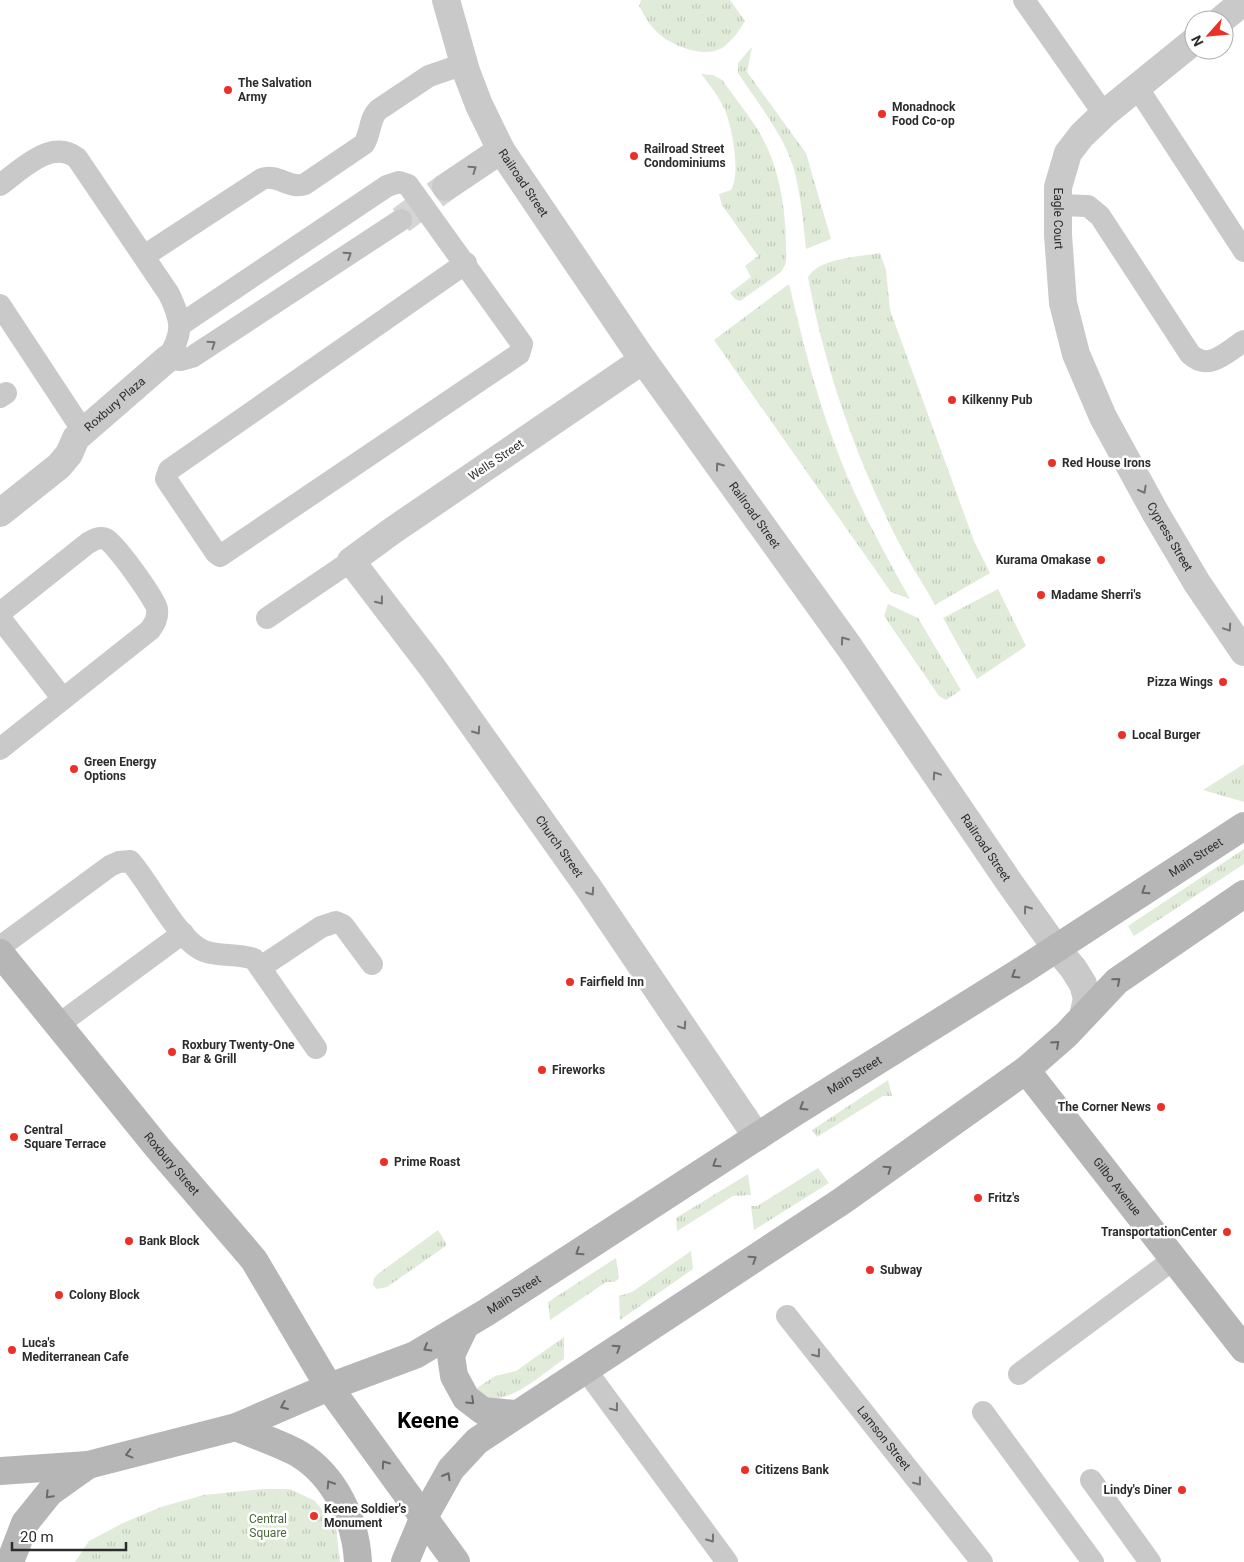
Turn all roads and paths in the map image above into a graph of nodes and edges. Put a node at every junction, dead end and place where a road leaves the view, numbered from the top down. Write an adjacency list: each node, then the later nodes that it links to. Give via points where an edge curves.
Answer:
1 (446, 0): 6 (street, Railroad Street)
2 (1024, 0): 8 (lane)
3 (1244, 1): 4 (street)
4 (1233, 10)
5 (1184, 50): 7 (street, Eagle Court)
6 (464, 64): 9 (street, Railroad Street); 15 (lane, via 429,76 378,110 364,144 305,184 296,186 272,177 262,179)
7 (1137, 87): 8 (street, Eagle Court); 14 (lane)
8 (1104, 114): 12 (street, Eagle Court, via 1068,153 1058,187)
9 (501, 150): 11 (street, one-way to 9); 21 (street, Railroad Street)
10 (0, 186): 15 (lane, via 50,152 71,153)
11 (446, 188)
12 (1058, 205): 19 (lane, via 1088,206 1100,216 1196,360 1203,363 1211,361); 22 (street, Eagle Court, via 1063,303 1076,354)
13 (401, 220): 20 (lane, one-way to 13, via 192,357)
14 (1244, 250)
15 (144, 256): 18 (lane, via 169,294)
16 (466, 264): 16 (lane, via 522,344 519,354 226,554 220,556 216,553 166,479 169,470); 18 (lane, via 408,185 394,182)
17 (0, 305): 23 (lane)
18 (180, 325): 20 (lane, via 178,343)
19 (1244, 340)
20 (168, 359): 23 (street, Roxbury Plaza)
21 (643, 360): 25 (street, Wells Street, via 400,525); 36 (street, Railroad Street, one-way to 21, via 850,648)
22 (1103, 417): 29 (street, Cypress Street, one-way to 29, via 1183,559)
23 (83, 431): 24 (street, Roxbury Plaza, via 60,466)
24 (0, 513)
25 (351, 562): 28 (lane); 44 (street, Church Street, one-way to 44, via 432,668 588,887)
26 (0, 612): 30 (lane, via 96,538 105,538 115,546 157,606 157,620 150,630)
27 (0, 618): 30 (lane)
28 (267, 618)
29 (1244, 652)
30 (63, 699): 31 (lane)
31 (0, 749)
32 (1244, 826): 36 (main road, Main Street, one-way to 36)
33 (1244, 894): 40 (main road, one-way to 33, via 1117,981)
34 (183, 933): 35 (lane, via 130,861 119,862); 39 (lane, via 201,950 213,954 244,955); 41 (lane)
35 (0, 946)
36 (1056, 948): 40 (street, Railroad Street, via 1083,984 1086,999); 44 (main road, Main Street, one-way to 44)
37 (0, 953): 41 (main road, Roxbury Street)
38 (372, 964): 39 (lane, via 342,925 336,922 321,927)
39 (261, 967): 42 (lane)
40 (1083, 1016): 43 (main road, one-way to 40)
41 (58, 1025): 51 (main road, Roxbury Street, via 254,1260)
42 (316, 1048)
43 (1026, 1070): 45 (main road, Gilbo Avenue); 49 (main road, one-way to 43, via 851,1195)
44 (757, 1137): 47 (main road, Main Street, one-way to 47)
45 (1174, 1259): 48 (main road, Gilbo Avenue); 50 (lane)
46 (787, 1316): 64 (lane, Lamson Street, one-way to 64)
47 (465, 1326): 51 (main road, Main Street, one-way to 51, via 415,1355); 53 (main road, one-way to 53, via 451,1355 454,1376 466,1398 483,1411)
48 (1244, 1348)
49 (585, 1369): 53 (main road); 63 (lane, one-way to 63)
50 (1019, 1374)
51 (329, 1387): 54 (main road, one-way to 54); 58 (main road, one-way to 51)
52 (983, 1412): 65 (lane)
53 (515, 1414): 58 (main road, one-way to 53, via 451,1469 477,1441)
54 (236, 1427): 55 (main road, one-way to 55); 60 (main road, one-way to 54, via 348,1514 328,1479 300,1454)
55 (88, 1465): 56 (main road); 59 (main road, one-way to 59, via 50,1492 25,1524)
56 (0, 1472)
57 (1091, 1480): 66 (lane)
58 (423, 1519): 61 (main road); 62 (main road)
59 (10, 1562)
60 (358, 1562)
61 (405, 1562)
62 (456, 1562)
63 (727, 1562)
64 (982, 1562)
65 (1092, 1562)
66 (1150, 1562)

